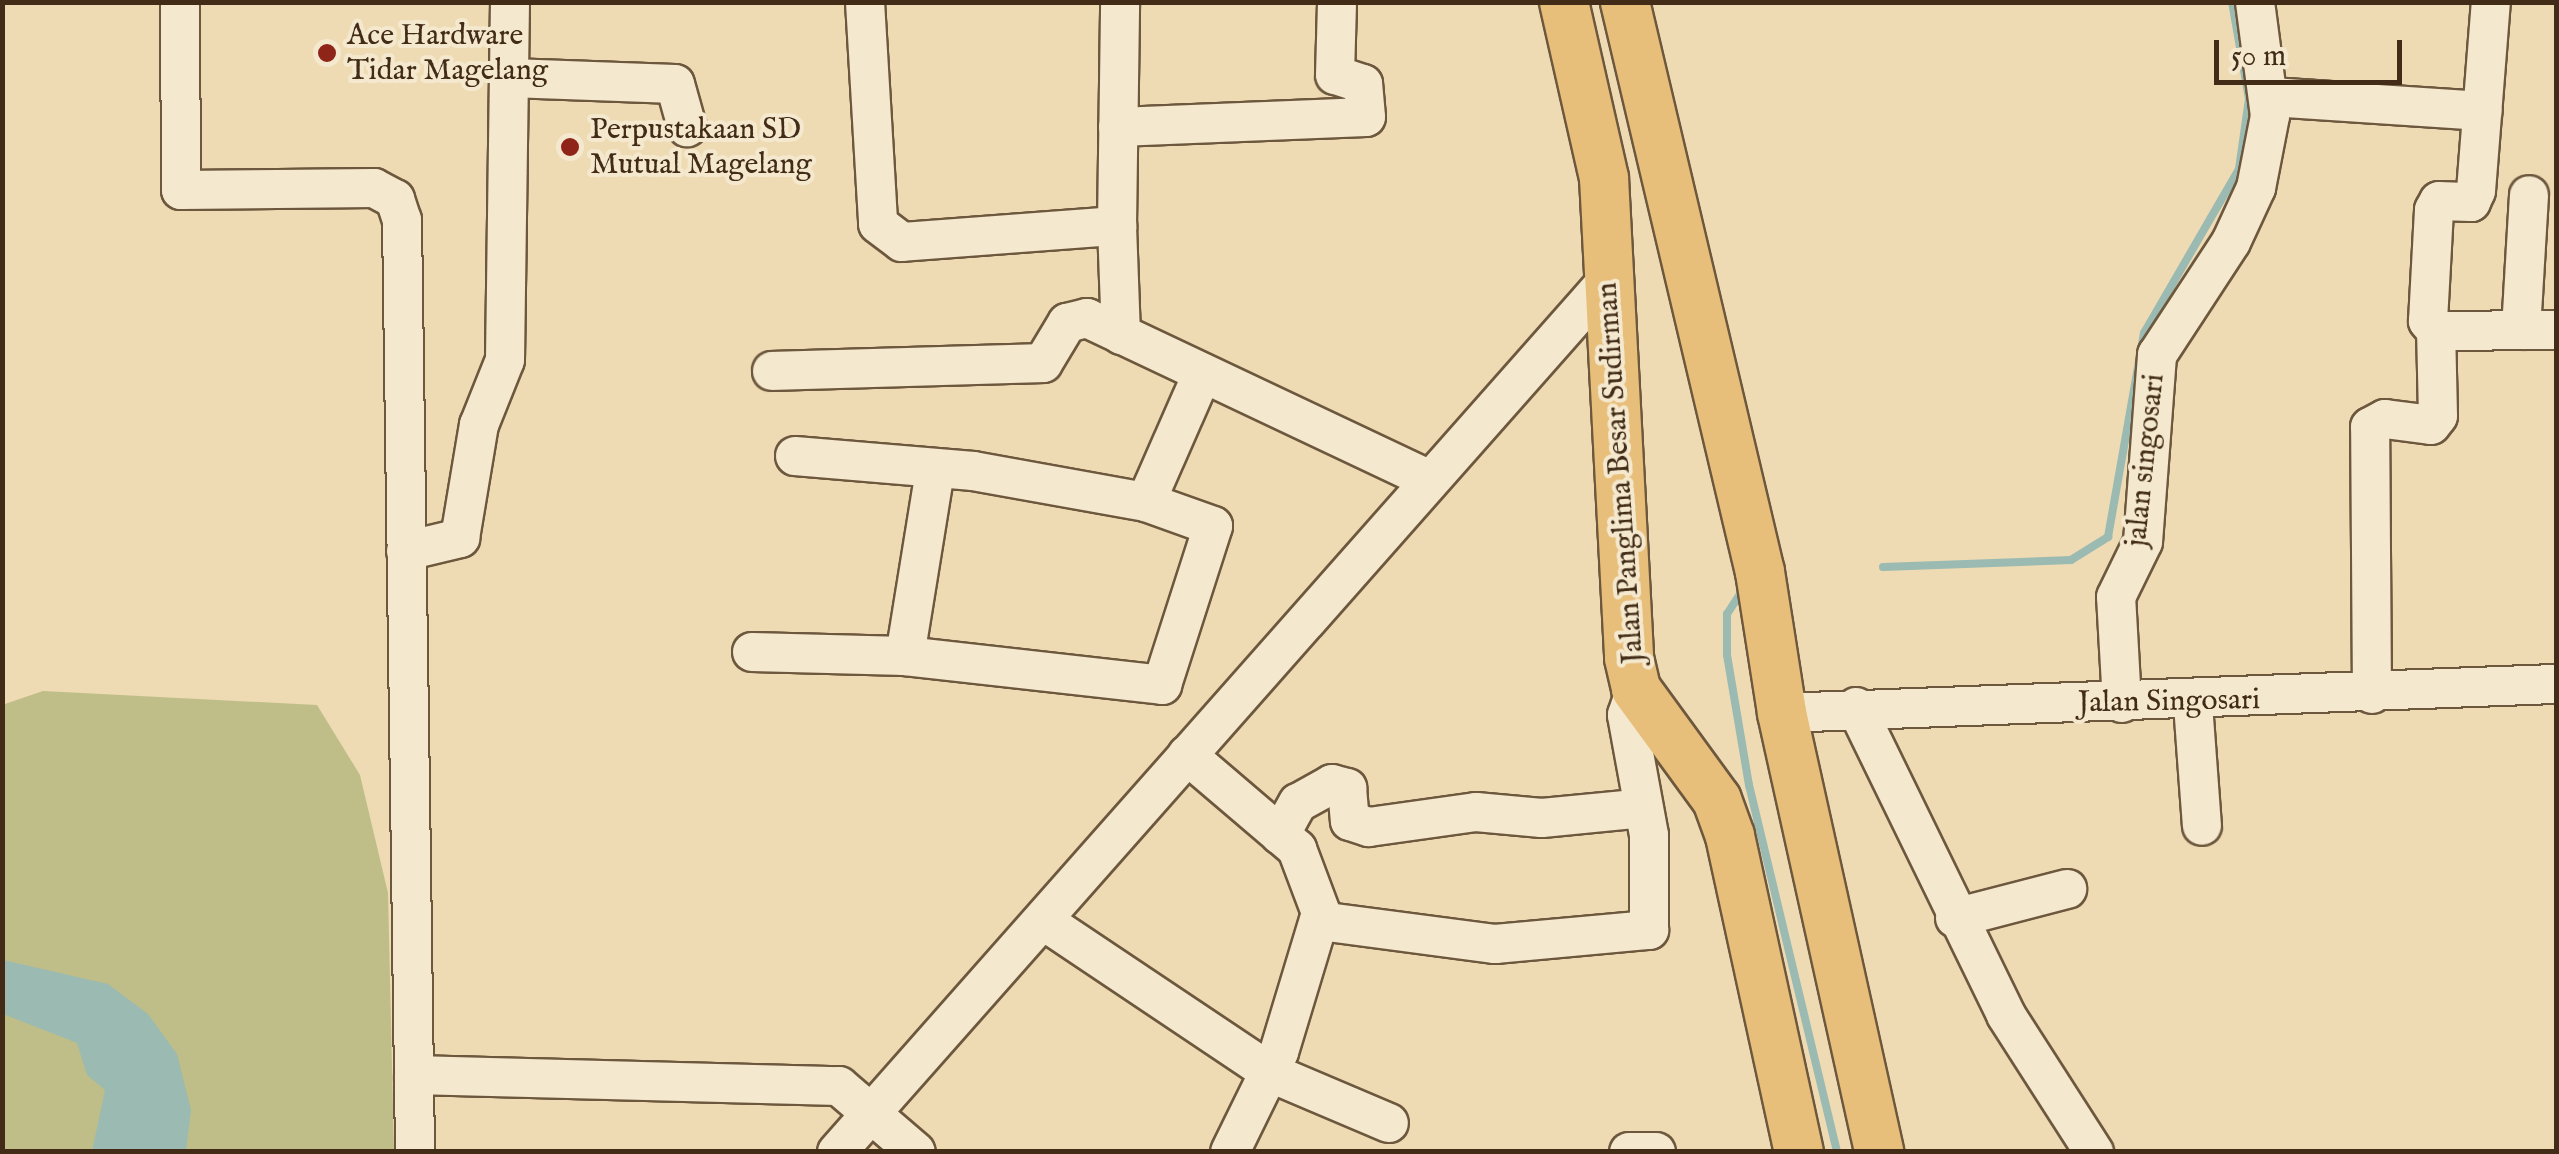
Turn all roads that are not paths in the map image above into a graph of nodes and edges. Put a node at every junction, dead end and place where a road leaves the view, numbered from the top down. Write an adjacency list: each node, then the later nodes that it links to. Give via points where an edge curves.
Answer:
1 (180, 2): 27 (street, via 181,190 374,188 399,206 408,314)
2 (510, 2): 10 (street)
3 (865, 2): 16 (street, via 883,235 902,242)
4 (1120, 2): 14 (street)
5 (1337, 2): 14 (street, via 1335,75 1363,84 1366,117)
6 (1564, 2): 17 (main road, Jalan Panglima Besar Sudirman, via 1600,136)
7 (1625, 2): 36 (main road, via 1760,572)
8 (2254, 2): 11 (street, jalan singosari)
9 (2491, 2): 12 (street)
10 (510, 78): 13 (street, via 675,84); 27 (street, via 506,360 480,425 460,538)
11 (2271, 97): 12 (street); 33 (street, jalan singosari, via 2256,188 2157,355 2143,542 2116,597)
12 (2482, 111): 19 (street, via 2474,200 2436,204 2428,320)
13 (686, 128)
14 (1118, 128): 16 (street)
15 (2529, 195): 18 (street)
16 (1117, 226): 20 (street)
17 (1608, 280): 25 (street); 31 (main road, Jalan Panglima Besar Sudirman)
18 (2539, 330): 19 (street)
19 (2436, 331): 32 (street, via 2435,422 2370,428)
20 (1121, 336): 21 (street, via 1080,317 1043,363); 22 (street)
21 (772, 371)
22 (1202, 377): 25 (street); 26 (street)
23 (796, 456): 24 (street)
24 (935, 470): 26 (street); 29 (street)
25 (1429, 480): 37 (street)
26 (1146, 502): 29 (street, via 1214,526 1162,685)
27 (406, 551): 46 (street)
28 (752, 652): 29 (street)
29 (906, 656)
30 (2556, 684): 32 (street, Jalan Singosari)
31 (1636, 689): 38 (street, via 1626,716); 55 (main road, Jalan Panglima Besar Sudirman, via 1717,800 1730,836)
32 (2372, 694): 34 (street, Jalan Singosari)
33 (2122, 703): 34 (street, Jalan Singosari); 35 (street, Jalan Singosari)
34 (2193, 704): 39 (street)
35 (1856, 707): 36 (street, Jalan Singosari); 42 (street)
36 (1782, 713): 56 (main road)
37 (1188, 755): 40 (street); 43 (street)
38 (1644, 808): 40 (street, via 1542,818 1476,812 1369,827 1350,821 1347,788 1332,784 1298,803); 44 (street, via 1649,930 1496,944)
39 (2202, 826)
40 (1280, 835): 44 (street, via 1315,886)
41 (2066, 888): 42 (street)
42 (1955, 918): 57 (street)
43 (1044, 921): 45 (street); 47 (street)
44 (1320, 921): 45 (street)
45 (1270, 1072): 48 (street); 52 (street)
46 (414, 1075): 47 (street, via 839,1086); 49 (street)
47 (869, 1113): 50 (street); 51 (street)
48 (1389, 1123)
49 (415, 1152)
50 (836, 1152)
51 (916, 1152)
52 (1230, 1152)
53 (1630, 1152): 54 (street)
54 (1656, 1152)
55 (1798, 1152)
56 (1879, 1152)
57 (2094, 1152)

